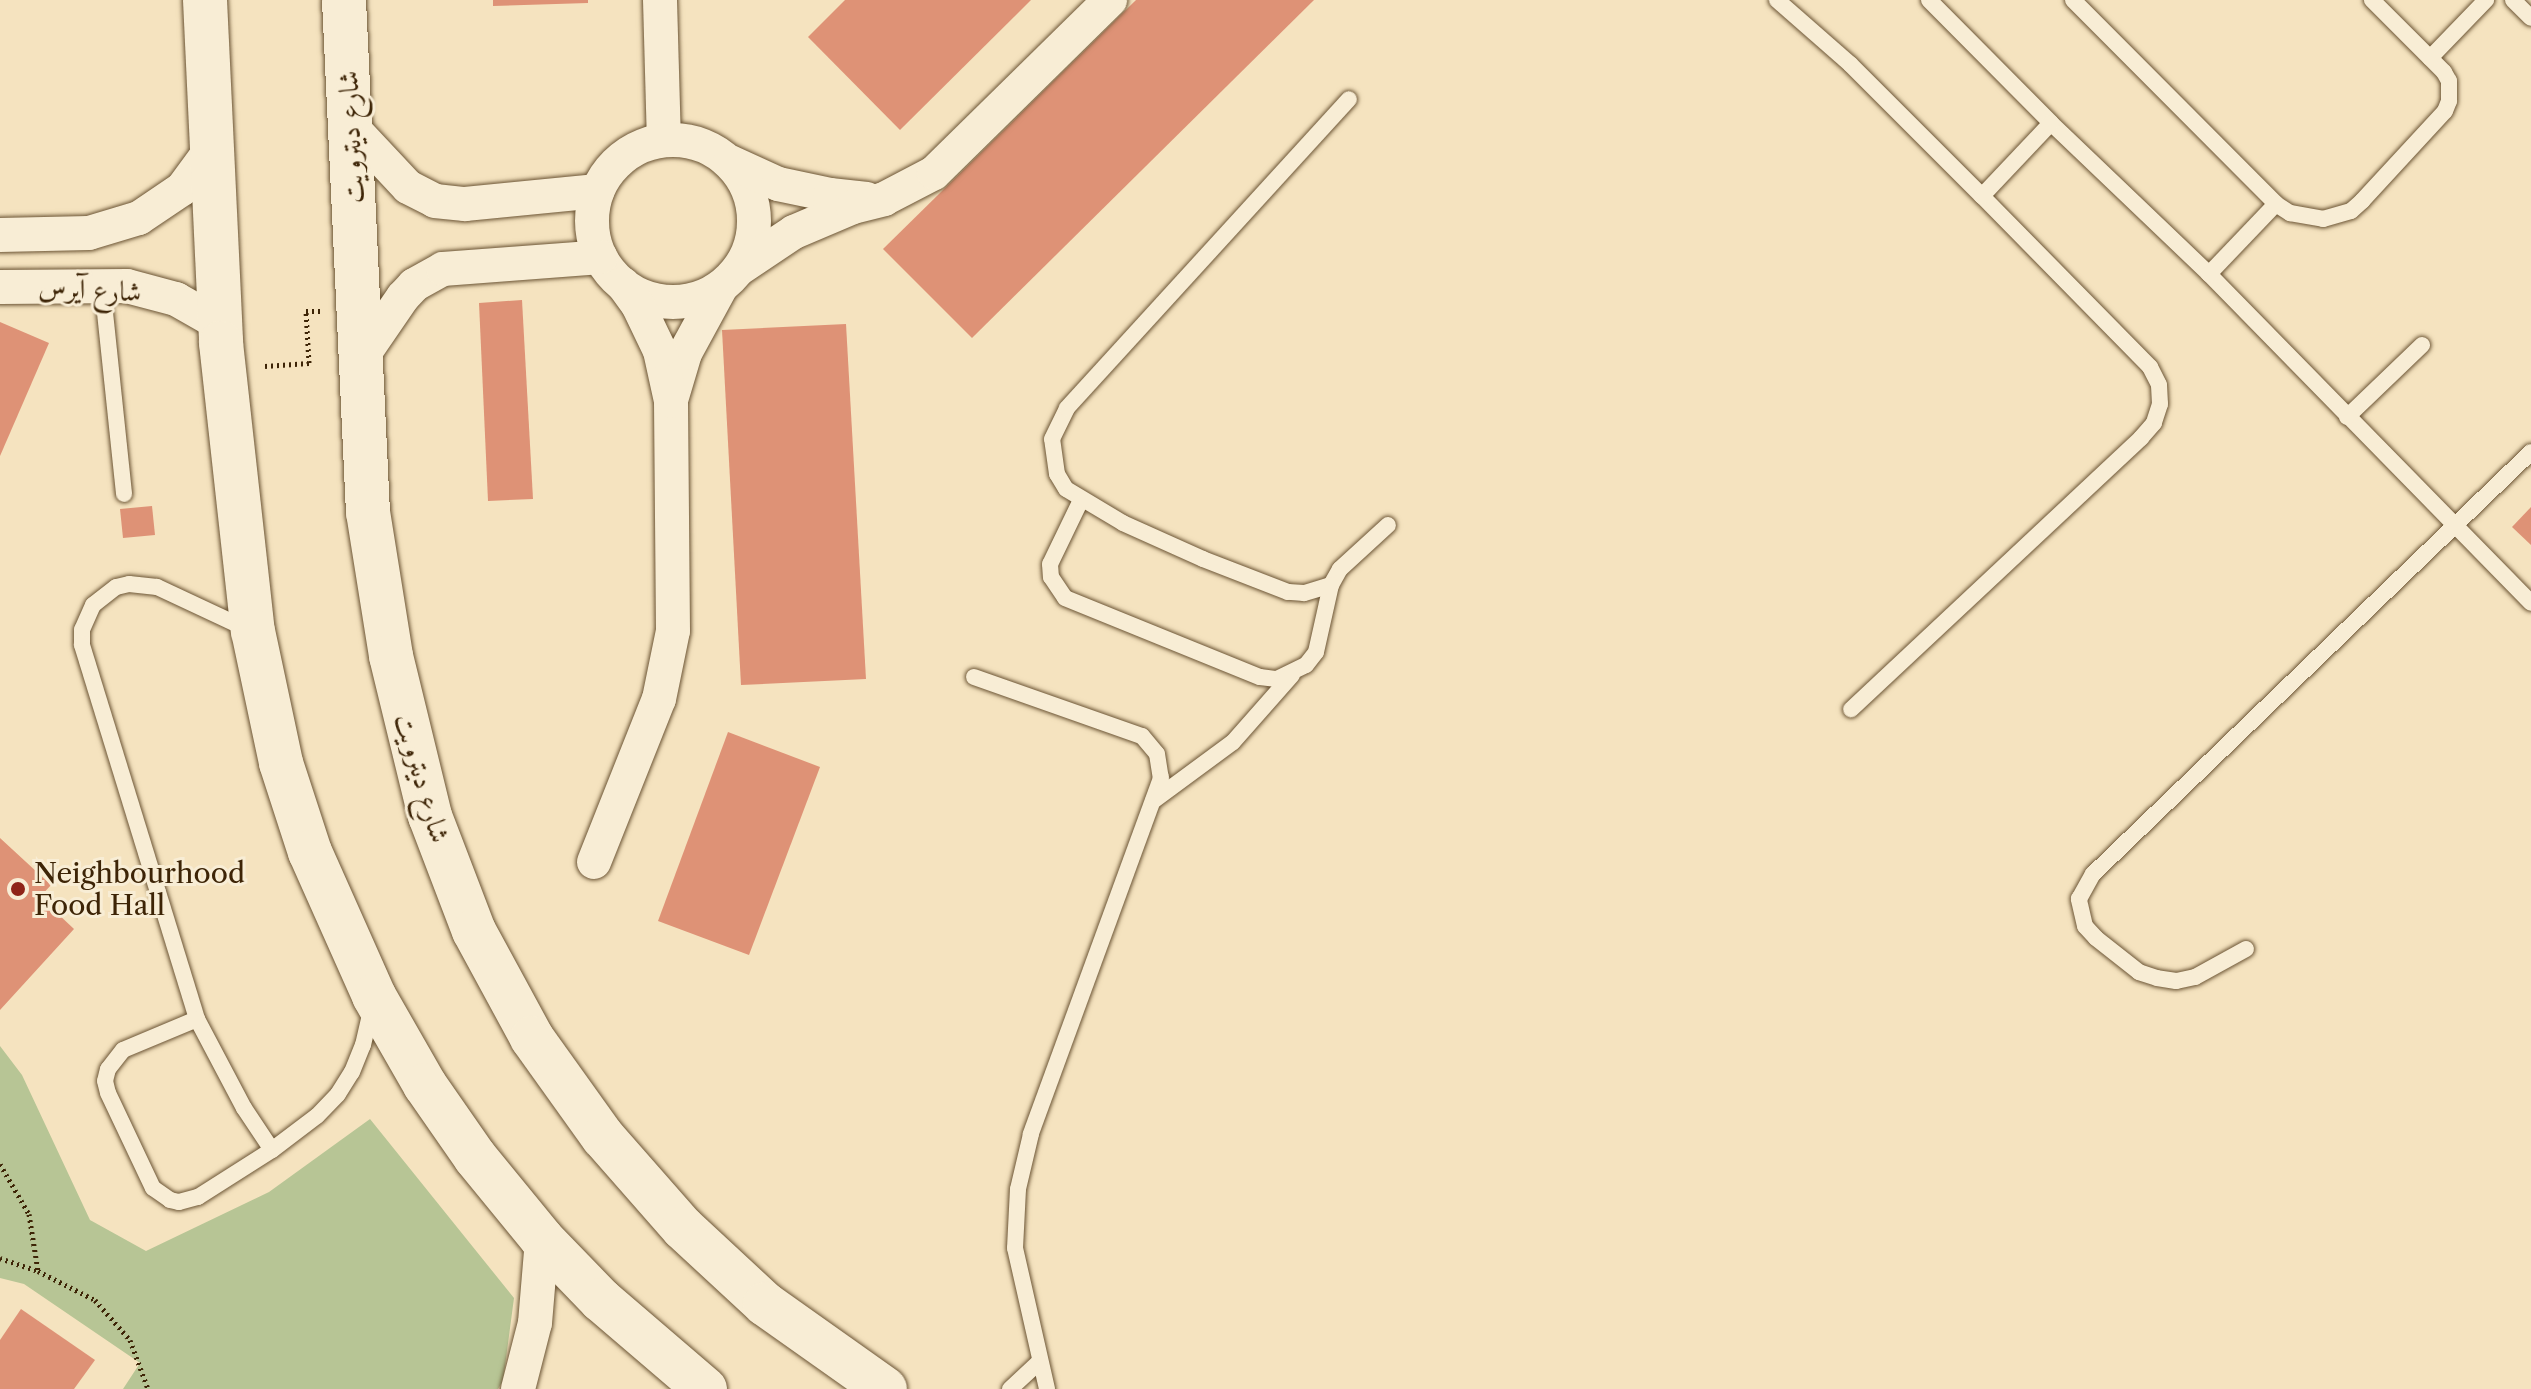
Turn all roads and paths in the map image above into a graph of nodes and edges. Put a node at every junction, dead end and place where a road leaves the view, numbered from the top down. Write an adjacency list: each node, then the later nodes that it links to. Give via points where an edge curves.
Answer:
1 (205, 0): 17 (street)
2 (344, 0): 15 (street, شارع ديترويت)
3 (660, 0): 16 (street)
4 (1110, 0): 21 (street, via 955,155 934,173)
5 (1777, 0): 20 (lane, via 1850,64)
6 (1929, 0): 14 (lane)
7 (2073, 0): 22 (lane)
8 (2372, 0): 12 (lane)
9 (2486, 0): 12 (lane)
10 (2513, 0): 11 (lane)
11 (2531, 18)
12 (2430, 58): 22 (lane, via 2449,81 2445,111 2362,201 2351,211 2323,219 2290,213)
13 (1349, 99): 38 (lane, via 1057,422 1052,448 1057,474)
14 (2051, 123): 20 (lane); 25 (lane)
15 (350, 125): 19 (street, via 408,187 435,201 465,204); 30 (street, شارع ديترويت)
16 (664, 140): 18 (street, via 687,141); 19 (street, via 623,157)
17 (213, 147): 23 (street, شارع آيرس, via 182,189 139,218 89,233); 31 (street)
18 (730, 162): 21 (street, via 804,191); 26 (street, via 744,181 754,213 751,247)
19 (597, 191): 24 (street, via 592,225)
20 (1982, 196): 46 (lane, via 2150,367 2160,404 2154,423 2141,438)
21 (884, 199): 26 (street, via 794,232)
22 (2276, 204): 25 (lane)
23 (0, 235)
24 (601, 257): 28 (street); 33 (street, via 443,269 403,297)
25 (2209, 274): 35 (lane)
26 (731, 277): 28 (street, via 703,297 661,301); 34 (street, via 685,353)
27 (102, 284): 29 (street, شارع آيرس); 31 (street, شارع آيرس, via 176,299); 37 (lane)
28 (623, 284): 34 (street, via 660,351)
29 (0, 287)
30 (357, 311): 31 (path, via 306,311 309,363 243,368 241,343); 33 (street, شارع ديترويت)
31 (221, 334): 43 (street)
32 (2422, 345): 35 (lane)
33 (359, 361): 61 (street, شارع ديترويت, via 368,512 391,656 430,816 474,931 532,1038 603,1137 683,1228 765,1304)
34 (671, 401): 48 (street, via 673,631 659,699)
35 (2347, 417): 40 (lane)
36 (2531, 452): 40 (lane)
37 (124, 494)
38 (1081, 500): 41 (lane, via 1272,587 1304,593); 44 (lane, via 1050,564 1051,577 1065,598 1260,677)
39 (1388, 525): 41 (lane, via 1353,554)
40 (2455, 528): 42 (lane); 49 (lane, via 2093,874 2079,899 2085,926 2096,938 2139,972 2157,978 2195,977)
41 (1331, 585): 44 (lane, via 1316,652)
42 (2531, 603)
43 (253, 631): 50 (street, via 281,763 310,852); 51 (lane, via 144,583 103,594 82,630 82,645)
44 (1292, 675): 47 (lane, via 1233,742)
45 (974, 677): 47 (lane, via 1142,736 1157,754 1161,778)
46 (1851, 709)
47 (1153, 801): 57 (lane, via 1031,1134 1018,1189 1015,1248)
48 (594, 862)
49 (2246, 949)
50 (374, 996): 52 (lane, via 363,1045 338,1094); 54 (street, via 450,1121)
51 (197, 1019): 52 (lane); 52 (lane, via 123,1050 108,1069 108,1093 153,1188 170,1200 189,1201)
52 (272, 1150)
53 (0, 1164): 56 (path, via 29,1214)
54 (542, 1239): 59 (street, via 535,1323); 60 (street, via 601,1300)
55 (0, 1258): 56 (path)
56 (38, 1271): 58 (path, via 95,1300 115,1318 130,1340)
57 (1040, 1361): 62 (lane); 63 (lane)
58 (148, 1389)
59 (518, 1389)
60 (705, 1389)
61 (885, 1389)
62 (1010, 1389)
63 (1047, 1389)

